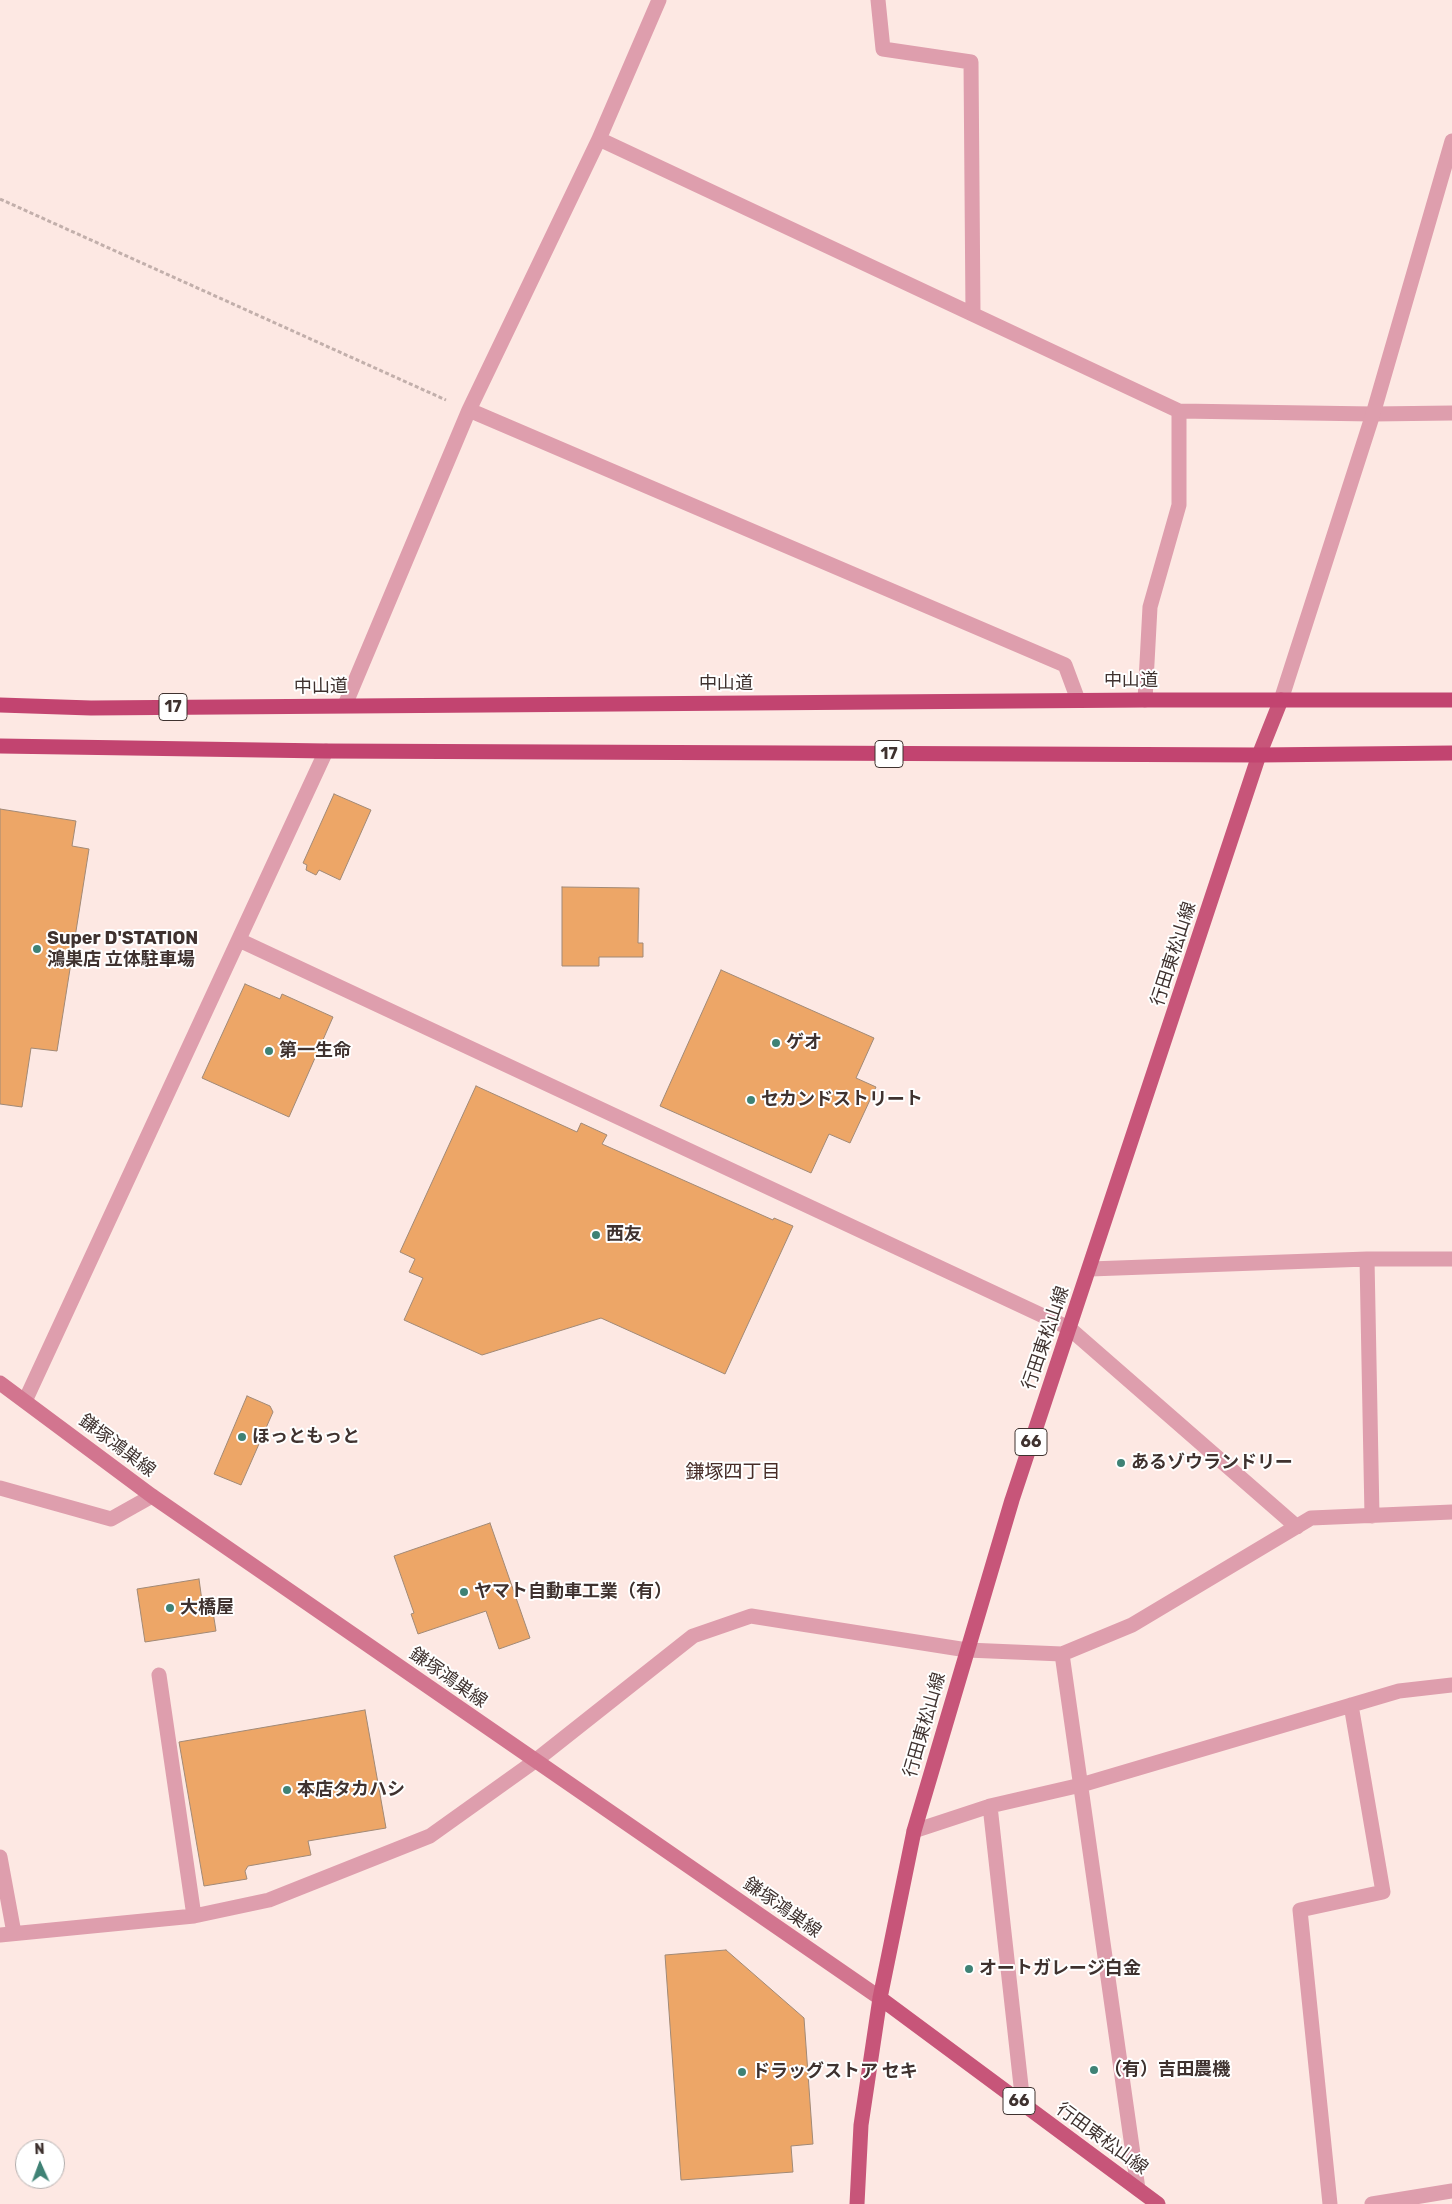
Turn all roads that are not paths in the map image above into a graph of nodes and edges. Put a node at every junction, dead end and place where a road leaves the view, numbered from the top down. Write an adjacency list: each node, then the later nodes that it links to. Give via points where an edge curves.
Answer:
1 (659, 0): 3 (street)
2 (878, 0): 5 (street, via 883,49 971,62)
3 (599, 139): 5 (street); 6 (street)
4 (1452, 141): 9 (street)
5 (973, 314): 7 (street)
6 (469, 410): 10 (street, via 1065,665); 15 (street)
7 (1179, 411): 9 (street); 11 (street, via 1179,504 1150,607)
8 (1452, 412): 9 (street)
9 (1373, 414): 12 (street)
10 (1078, 700): 11 (highway, 中山道 / 17); 15 (highway, 中山道 / 17)
11 (1145, 700): 12 (highway, 中山道 / 17)
12 (1281, 700): 13 (highway, 中山道 / 17); 19 (main road, 行田東松山線 / 66)
13 (1452, 700)
14 (0, 705): 15 (highway, 中山道 / 17, via 91,708)
15 (346, 705)
16 (0, 746): 17 (highway, 17)
17 (326, 751): 19 (highway, 17); 20 (street)
18 (1452, 753): 19 (highway, 17)
19 (1259, 755): 23 (main road, 行田東松山線 / 66)
20 (239, 940): 24 (street); 26 (street)
21 (1367, 1259): 22 (street); 23 (street); 30 (street)
22 (1452, 1259)
23 (1090, 1269): 24 (main road, 行田東松山線 / 66)
24 (1069, 1328): 31 (street); 32 (main road, 行田東松山線 / 66)
25 (0, 1383): 26 (main road, 鎌塚鴻巣線)
26 (25, 1401): 28 (main road, 鎌塚鴻巣線)
27 (0, 1488): 28 (street, via 111,1519)
28 (152, 1496): 37 (main road, 鎌塚鴻巣線)
29 (1452, 1512): 30 (street)
30 (1372, 1516): 31 (street, via 1311,1518)
31 (1297, 1527): 33 (street, via 1132,1624)
32 (967, 1650): 33 (street); 37 (street, via 751,1616 693,1636); 40 (main road, 行田東松山線 / 66)
33 (1062, 1654): 38 (street)
34 (159, 1675): 42 (street)
35 (1452, 1685): 36 (street, via 1399,1691)
36 (1351, 1705): 38 (street); 50 (street, via 1383,1892 1300,1910)
37 (535, 1761): 42 (street, via 430,1836 269,1900); 44 (main road, 鎌塚鴻巣線)
38 (1081, 1785): 39 (street); 46 (street)
39 (990, 1806): 40 (street); 45 (street)
40 (914, 1831): 44 (main road, 行田東松山線 / 66)
41 (0, 1857): 43 (street)
42 (194, 1916): 43 (street)
43 (7, 1934)
44 (880, 1998): 45 (main road, 行田東松山線 / 66); 48 (main road, 行田東松山線 / 66, via 861,2125)
45 (1023, 2104): 46 (main road, 行田東松山線 / 66)
46 (1138, 2189): 49 (main road, 行田東松山線 / 66)
47 (1452, 2191): 51 (street)
48 (856, 2204)
49 (1158, 2204)
50 (1330, 2204)
51 (1372, 2204)

